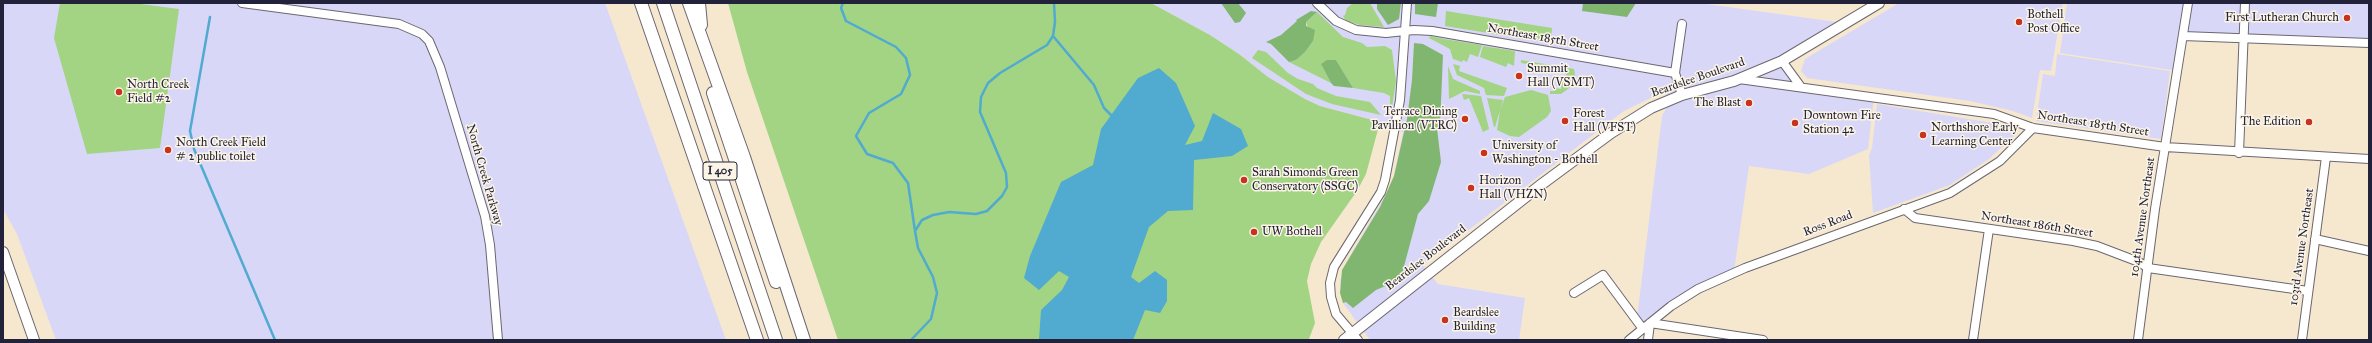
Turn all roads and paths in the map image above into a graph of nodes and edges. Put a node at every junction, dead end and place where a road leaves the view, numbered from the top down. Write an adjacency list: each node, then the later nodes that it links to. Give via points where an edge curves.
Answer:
1 (242, 3): 41 (street, North Creek Parkway, via 379,21 413,29 422,34 434,49 478,188 490,245)
2 (641, 3): 42 (highway)
3 (663, 3): 43 (highway, I 405)
4 (670, 3): 44 (highway, I 405)
5 (683, 3): 45 (highway, I 405)
6 (689, 3): 15 (highway, I 405)
7 (698, 3): 15 (highway, via 701,15)
8 (1317, 3): 14 (street, Northeast 185th Street, via 1340,23 1356,30 1386,33)
9 (1407, 3): 14 (street)
10 (1879, 3): 19 (main road, Beardslee Boulevard)
11 (2188, 3): 16 (street, 104th Avenue Northeast)
12 (2245, 3): 17 (street)
13 (1682, 24): 20 (street)
14 (1406, 31): 20 (street, Northeast 185th Street, via 1446,33); 39 (street, via 1400,100 1385,180 1334,267 1330,283 1336,314)
15 (700, 34): 46 (highway, I 405, via 744,157)
16 (2183, 36): 17 (street); 25 (street, 104th Avenue Northeast)
17 (2244, 38): 18 (street); 26 (street)
18 (2369, 43)
19 (1782, 61): 21 (main road, Beardslee Boulevard); 22 (street)
20 (1675, 73): 23 (street)
21 (1739, 80): 22 (street, Northeast 185th Street); 23 (main road, Beardslee Boulevard)
22 (1801, 87): 24 (street, Northeast 185th Street, via 1994,114)
23 (1682, 95): 39 (main road, Beardslee Boulevard, via 1651,108 1611,133 1451,254)
24 (2033, 128): 25 (street, Northeast 185th Street); 29 (street, Ross Road, via 2000,161 1979,176 1950,193)
25 (2165, 147): 26 (street, Northeast 185th Street); 34 (street, 104th Avenue Northeast)
26 (2239, 153): 27 (street, Northeast 185th Street)
27 (2326, 157): 28 (street, Northeast 185th Street); 31 (street, 103rd Avenue Northeast)
28 (2369, 158)
29 (1904, 209): 30 (street, Northeast 186th Street, via 1915,218); 37 (street, Ross Road, via 1745,268 1698,289)
30 (1989, 229): 34 (street, Northeast 186th Street, via 2097,246); 50 (street)
31 (2315, 239): 32 (street); 35 (street, 103rd Avenue Northeast)
32 (2369, 251)
33 (3, 252): 40 (main road)
34 (2148, 268): 35 (street, Northeast 186th Street); 51 (street, 104th Avenue Northeast)
35 (2308, 291): 52 (street, 103rd Avenue Northeast)
36 (1574, 293): 38 (street, via 1603,275)
37 (1650, 323): 38 (street, Ross Road); 48 (street); 49 (street)
38 (1643, 329): 47 (street, Ross Road)
39 (1351, 338)
40 (35, 339)
41 (498, 340)
42 (757, 340)
43 (776, 340)
44 (783, 340)
45 (796, 340)
46 (804, 340)
47 (1629, 340)
48 (1648, 340)
49 (1763, 340)
50 (1974, 340)
51 (2138, 340)
52 (2302, 340)

